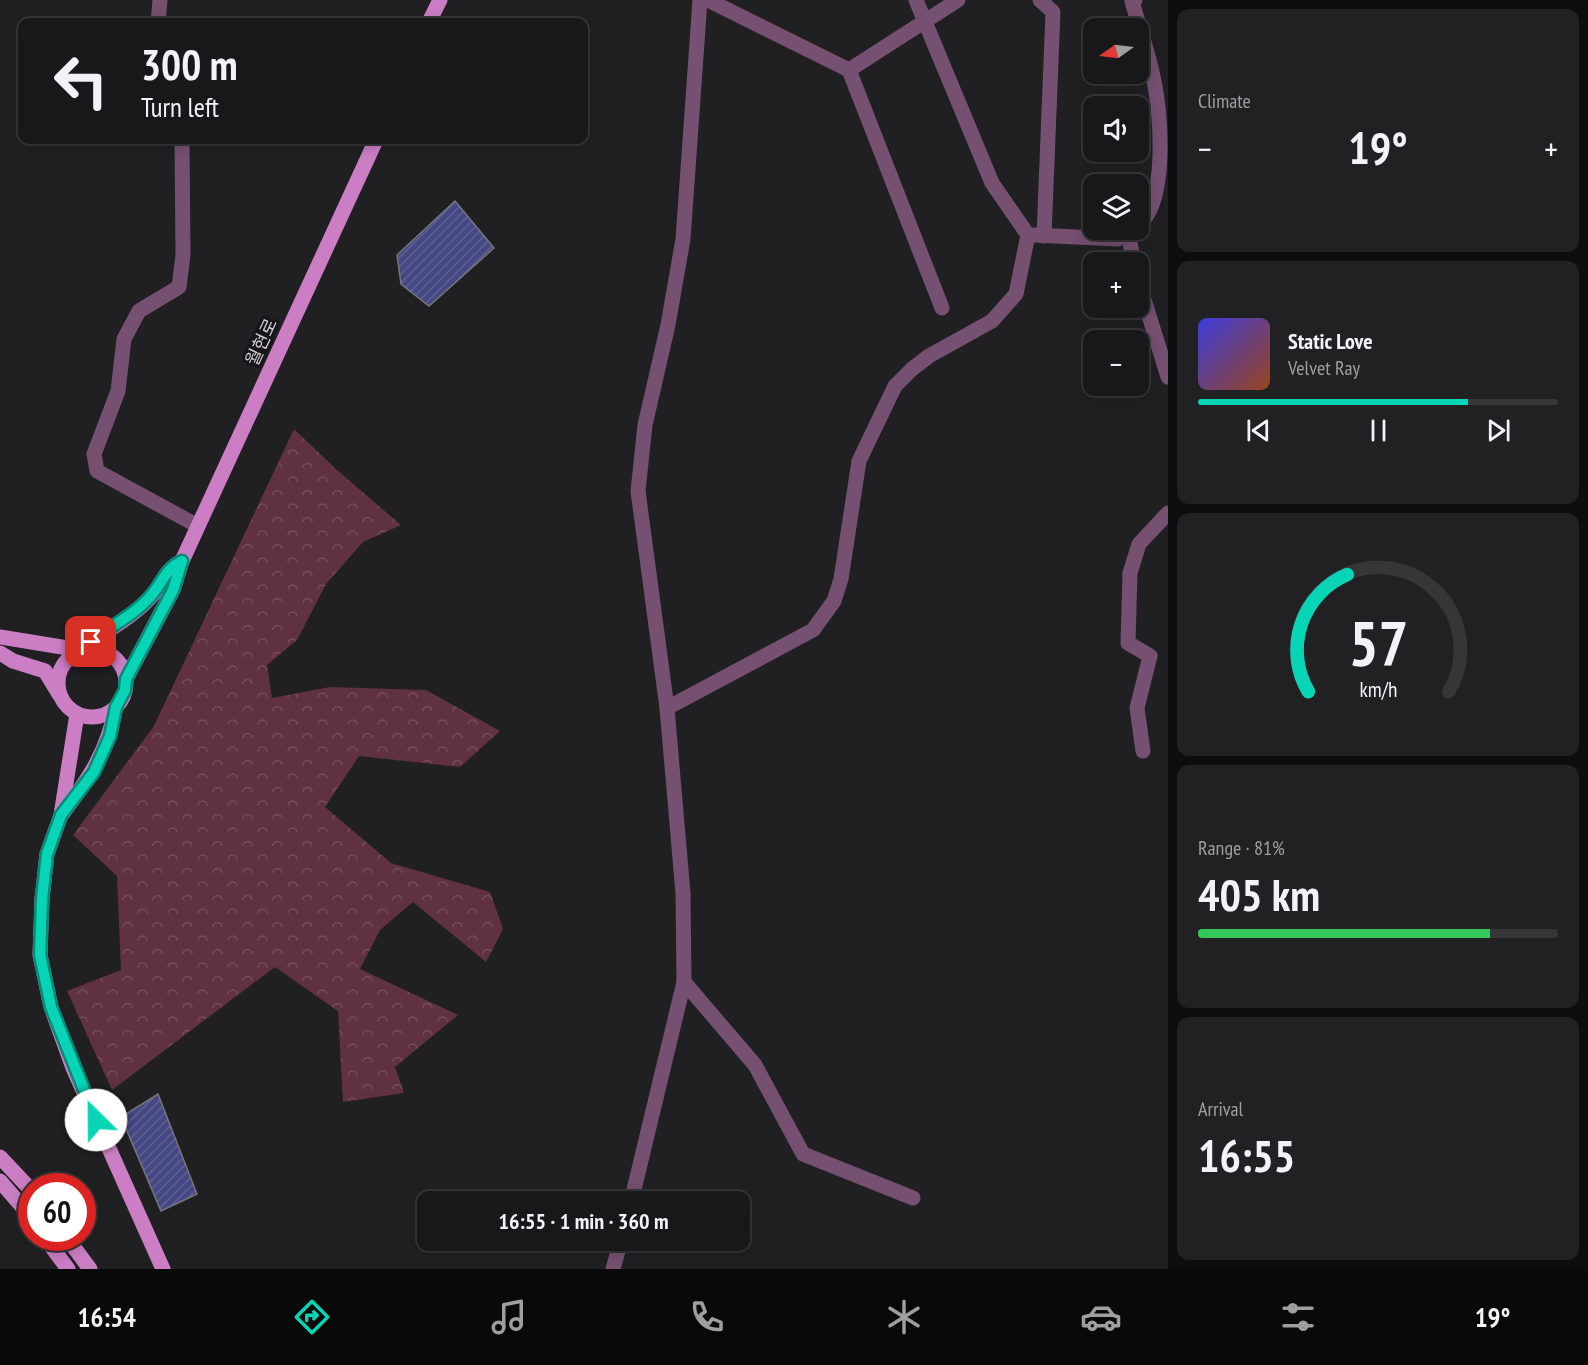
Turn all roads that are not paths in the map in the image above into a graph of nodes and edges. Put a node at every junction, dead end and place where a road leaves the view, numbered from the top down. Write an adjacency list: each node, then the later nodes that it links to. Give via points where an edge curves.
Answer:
1 (160, 0): 9 (street)
2 (440, 0): 10 (main road)
3 (700, 0): 31 (street, via 683,239 645,425 638,491)
4 (708, 0): 12 (street)
5 (916, 0): 11 (street)
6 (958, 0): 11 (street)
7 (1040, 0): 17 (street, via 1053,12)
8 (1135, 0): 15 (street, via 1132,1 1155,82 1161,175)
9 (158, 18)
10 (431, 18)
11 (925, 20): 12 (street); 16 (street, via 992,183)
12 (849, 70): 19 (street)
13 (182, 144): 23 (street, via 183,255 179,286 139,311 124,339 117,391 94,454 97,471)
14 (374, 144): 23 (main road, 월현로)
15 (1149, 218)
16 (1028, 235): 17 (street); 31 (street, via 1016,294 992,321 929,356 896,386 859,462 841,579 834,601 813,630)
17 (1044, 236): 18 (street)
18 (1083, 238)
19 (942, 308)
20 (1149, 316): 21 (street)
21 (1168, 377)
22 (1168, 513): 33 (street, via 1139,544 1130,573 1128,643 1150,656 1137,708)
23 (198, 526): 24 (main road, 월현로)
24 (182, 561): 26 (main road, via 171,566 154,592 128,618); 28 (main road, via 173,590)
25 (0, 637): 26 (main road)
26 (80, 650): 28 (main road, via 90,648 110,654 118,660); 29 (main road, via 63,665 58,687)
27 (0, 652): 29 (main road, via 13,661 45,671)
28 (126, 679): 30 (main road)
29 (62, 698): 32 (main road)
30 (116, 707): 32 (main road, via 98,717); 34 (main road, via 110,736 94,772)
31 (667, 708): 35 (street, via 683,893)
32 (77, 714): 34 (main road)
33 (1143, 752)
34 (61, 815): 47 (main road, via 47,854 42,899 40,955 51,1007 103,1138)
35 (684, 982): 39 (street); 40 (street, via 754,1065 803,1154)
36 (0, 1157): 37 (main road)
37 (18, 1176)
38 (0, 1181): 41 (main road)
39 (634, 1191)
40 (913, 1198)
41 (18, 1202)
42 (55, 1251): 45 (main road)
43 (77, 1251): 46 (main road)
44 (618, 1251): 48 (street)
45 (68, 1269)
46 (90, 1269)
47 (163, 1269)
48 (613, 1269)

